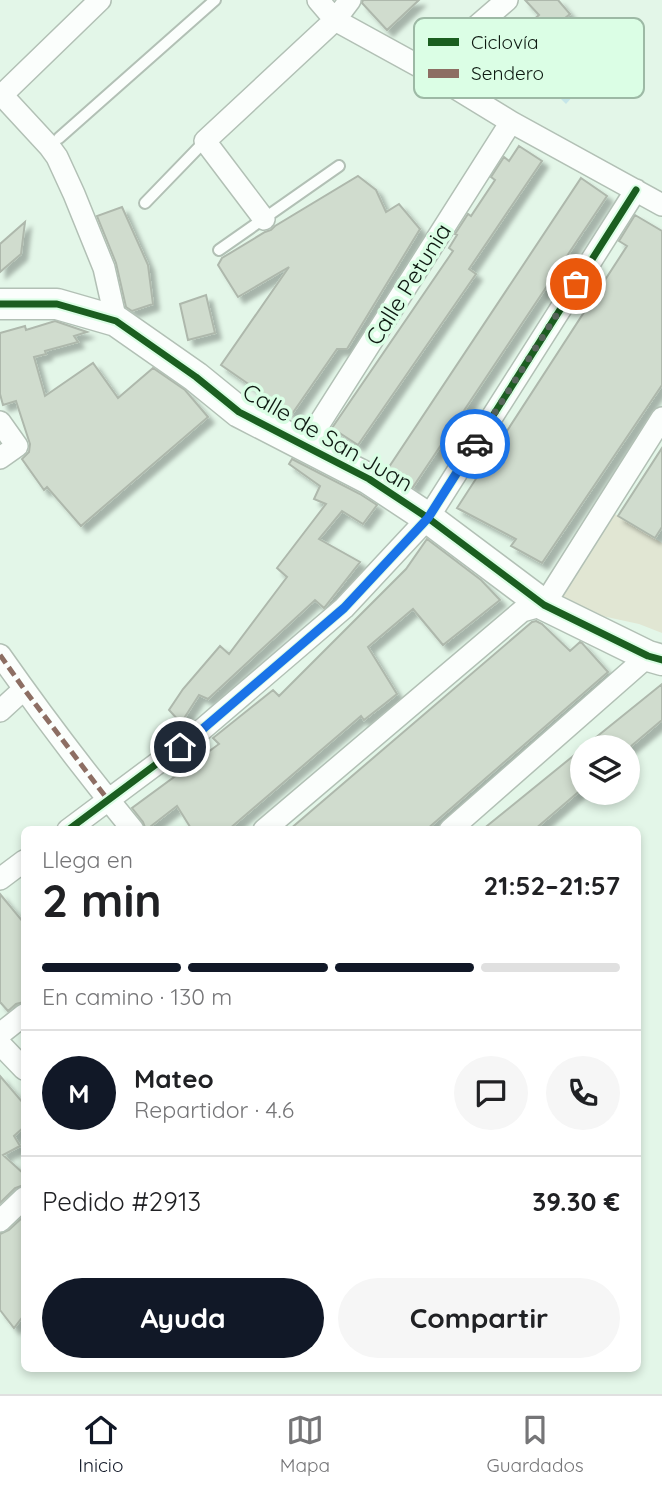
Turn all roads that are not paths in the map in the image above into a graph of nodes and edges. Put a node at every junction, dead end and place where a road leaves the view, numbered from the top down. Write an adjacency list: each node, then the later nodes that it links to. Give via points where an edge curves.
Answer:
1 (100, 0): 9 (street)
2 (215, 0): 12 (lane)
3 (318, 0): 7 (street)
4 (350, 0): 7 (street)
5 (507, 0): 6 (street)
6 (486, 18)
7 (335, 20): 8 (street); 13 (street)
8 (414, 63)
9 (1, 94): 21 (street, via 57,158 104,268)
10 (473, 98): 11 (street)
11 (511, 122): 15 (street); 24 (street, Calle Petunia)
12 (59, 138)
13 (205, 141): 16 (lane); 18 (street)
14 (339, 166): 18 (lane)
15 (636, 190): 17 (street); 26 (street)
16 (145, 203)
17 (662, 205)
18 (264, 219): 19 (lane)
19 (219, 250)
20 (0, 304): 21 (street, Calle de San Juan, via 57,304)
21 (116, 321): 24 (street, Calle de San Juan, via 239,412)
22 (662, 418): 27 (street)
23 (0, 422): 25 (street)
24 (305, 446): 26 (street, Calle de San Juan, via 369,479)
25 (8, 452)
26 (428, 518): 27 (street, Calle de San Juan); 32 (street, via 344,608 198,733)
27 (544, 605): 29 (street, Calle de San Juan); 35 (street, via 522,611)
28 (0, 654): 30 (street)
29 (655, 658): 36 (street)
30 (24, 689): 31 (street); 32 (street)
31 (0, 711)
32 (108, 800): 33 (street); 34 (street)
33 (73, 826)
34 (130, 826)
35 (269, 826)
36 (455, 826)
37 (21, 863): 38 (street)
38 (0, 879)
39 (21, 1017): 40 (street)
40 (0, 1034)
41 (0, 1044): 42 (street)
42 (21, 1066)
43 (21, 1201): 44 (street)
44 (0, 1222)

